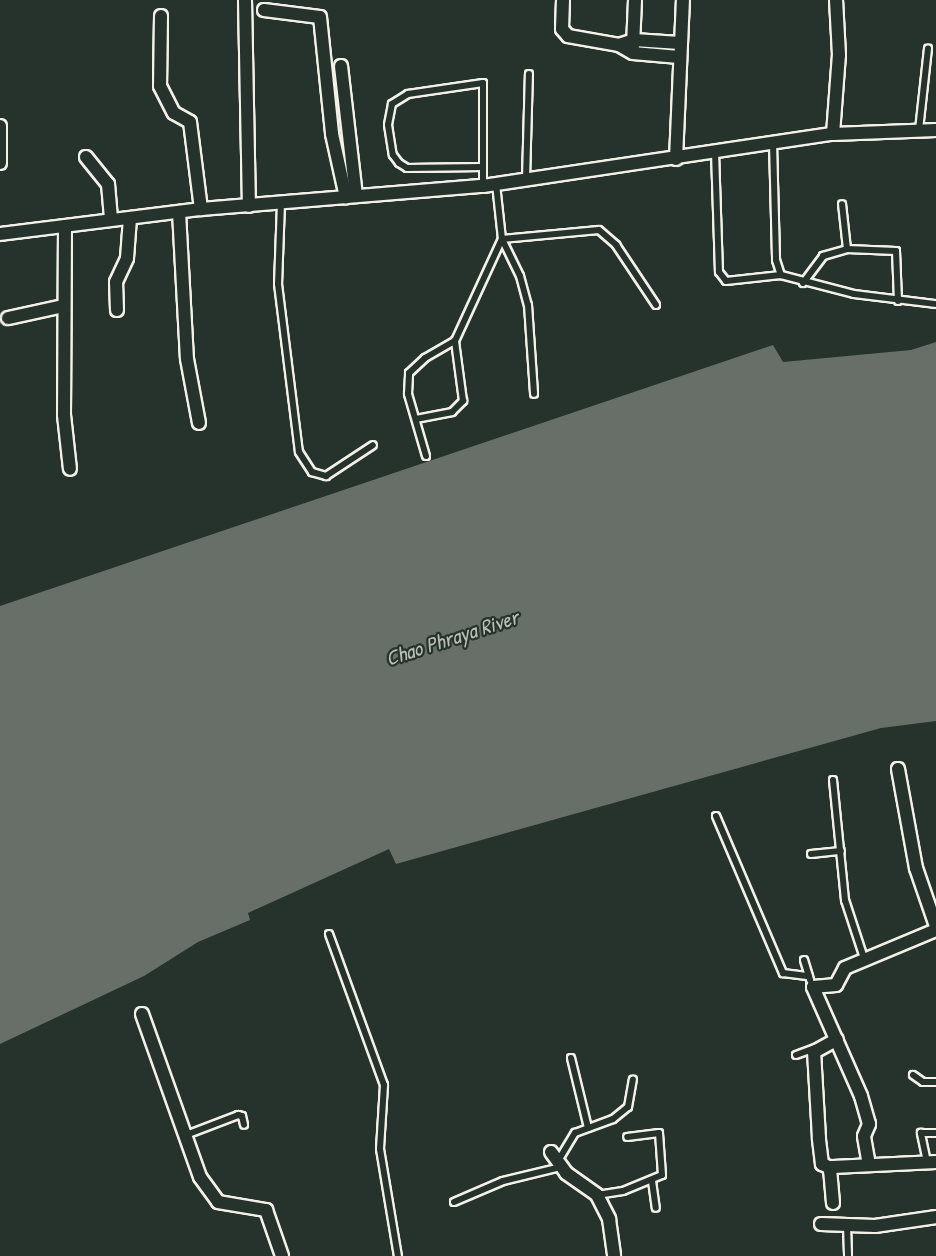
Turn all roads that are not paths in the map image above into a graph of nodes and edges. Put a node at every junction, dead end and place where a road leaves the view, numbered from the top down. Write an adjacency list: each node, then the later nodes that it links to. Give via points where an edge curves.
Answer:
1 (245, 0): 32 (street)
2 (563, 0): 10 (street, via 563,34)
3 (635, 0): 8 (street)
4 (683, 0): 9 (street)
5 (836, 0): 19 (street, via 839,55)
6 (264, 10): 29 (street, via 320,17 330,124)
7 (161, 16): 33 (street, via 160,86 174,113 190,122)
8 (634, 40): 9 (street); 10 (street); 12 (street)
9 (680, 44): 13 (street)
10 (619, 45): 12 (street)
11 (928, 48): 17 (lane)
12 (633, 53): 13 (street)
13 (679, 57): 23 (street)
14 (341, 66): 29 (street)
15 (528, 74): 26 (lane)
16 (0, 126): 24 (street)
17 (919, 130): 18 (street); 19 (street)
18 (936, 130)
19 (832, 134): 20 (street)
20 (772, 142): 21 (street); 41 (lane, via 776,260)
21 (714, 152): 23 (street); 41 (lane, via 722,278 732,282)
22 (86, 157): 36 (street, via 108,184)
23 (676, 159): 26 (street)
24 (0, 163)
25 (483, 167): 25 (lane, via 407,168 399,164 393,155 388,125 392,104 408,94 483,83); 28 (lane)
26 (526, 180): 27 (street)
27 (496, 184): 28 (street); 39 (lane)
28 (483, 186): 29 (street)
29 (351, 196): 30 (street)
30 (281, 202): 32 (street); 53 (lane, via 278,284 299,452 312,472 326,476)
31 (842, 204): 40 (lane)
32 (249, 206): 33 (street)
33 (201, 209): 34 (street)
34 (179, 212): 35 (street); 52 (street, via 187,359)
35 (130, 218): 36 (street); 47 (street, via 127,258 116,282)
36 (111, 220): 37 (street)
37 (65, 226): 38 (street); 46 (street)
38 (0, 234)
39 (501, 239): 45 (lane, via 599,230 615,245); 49 (lane); 50 (lane, via 520,276 528,305)
40 (847, 249): 42 (lane, via 823,256); 43 (lane, via 896,251)
41 (781, 274): 42 (lane)
42 (802, 283): 43 (lane)
43 (898, 301): 44 (lane)
44 (936, 304)
45 (656, 305)
46 (63, 306): 48 (street); 55 (street, via 64,416)
47 (117, 310)
48 (8, 318)
49 (455, 341): 51 (lane, via 425,358 410,373 408,394); 51 (lane, via 463,401 452,412)
50 (534, 394)
51 (416, 419): 54 (lane)
52 (199, 423)
53 (373, 445)
54 (426, 456)
55 (70, 469)
56 (898, 769): 61 (street, via 916,868)
57 (833, 780): 59 (lane)
58 (716, 816): 65 (lane, via 783,973)
59 (841, 851): 60 (lane); 63 (lane, via 845,900)
60 (812, 854)
61 (936, 928): 63 (street)
62 (329, 934): 92 (lane, via 384,1085 380,1149)
63 (864, 958): 65 (street, via 845,968 836,985)
64 (804, 960): 65 (lane)
65 (811, 982): 67 (street)
66 (142, 1014): 77 (street)
67 (837, 1039): 68 (street); 81 (street, via 868,1122 864,1136)
68 (815, 1048): 69 (lane); 82 (street, via 814,1109 822,1164)
69 (796, 1055)
70 (571, 1058): 75 (lane)
71 (913, 1075): 73 (lane, via 923,1082)
72 (633, 1079): 75 (lane, via 628,1107 613,1119)
73 (936, 1082)
74 (244, 1125): 77 (lane, via 238,1115)
75 (588, 1128): 79 (lane, via 575,1132)
76 (936, 1133): 80 (lane, via 921,1133)
77 (186, 1135): 91 (street, via 200,1178 218,1202 266,1210)
78 (627, 1137): 83 (lane, via 659,1133 663,1172)
79 (556, 1160): 84 (street); 85 (lane)
80 (932, 1162): 81 (street)
81 (870, 1164): 82 (street)
82 (831, 1168): 86 (street)
83 (652, 1181): 84 (lane); 87 (lane)
84 (597, 1195): 93 (street, via 609,1219)
85 (454, 1202)
86 (833, 1203)
87 (656, 1208)
88 (936, 1216): 90 (street, via 875,1226)
89 (820, 1224): 90 (street)
90 (848, 1226): 94 (lane)
91 (282, 1256)
92 (398, 1256)
93 (614, 1256)
94 (848, 1256)

